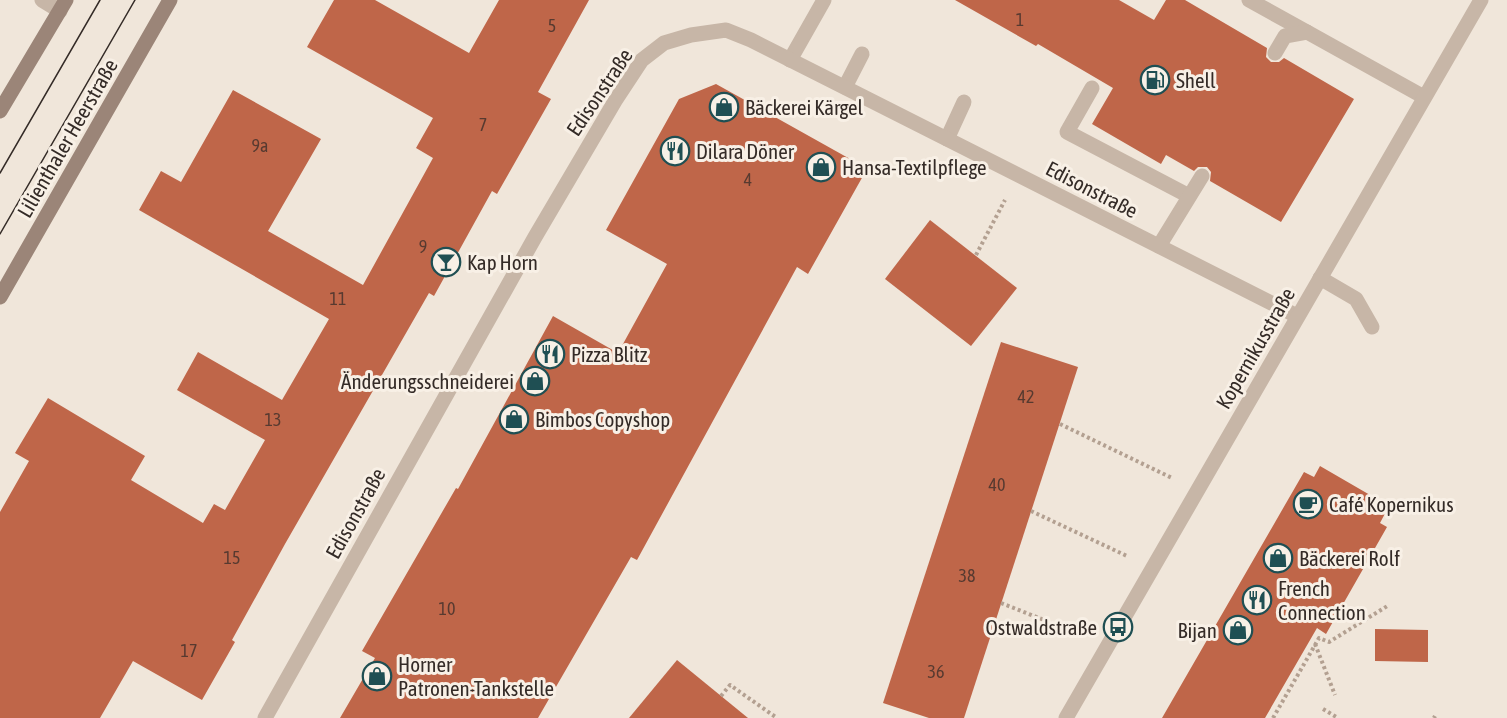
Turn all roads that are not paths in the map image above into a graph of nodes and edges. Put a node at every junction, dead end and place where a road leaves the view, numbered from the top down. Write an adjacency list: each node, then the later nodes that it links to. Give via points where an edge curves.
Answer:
1 (42, 0): 6 (street)
2 (170, 0): 21 (main road, Lilienthaler Heerstraße)
3 (824, 0): 10 (street)
4 (1249, 0): 7 (street)
5 (1481, 0): 13 (street, Kopernikusstraße)
6 (63, 5): 15 (main road)
7 (1307, 32): 8 (street, via 1285,36); 13 (street)
8 (1275, 53)
9 (862, 54): 11 (street)
10 (790, 60): 11 (street, Edisonstraße); 24 (street, Edisonstraße, via 726,30 664,43 642,60 535,237)
11 (845, 87): 16 (street, Edisonstraße)
12 (1092, 88): 18 (street, via 1067,132)
13 (1424, 97): 20 (street, Kopernikusstraße)
14 (964, 102): 16 (street)
15 (0, 111)
16 (947, 139): 19 (street, Edisonstraße)
17 (1202, 176): 18 (street)
18 (1189, 196): 19 (street)
19 (1159, 246): 22 (street, Edisonstraße)
20 (1320, 278): 22 (street, Kopernikusstraße); 23 (street, via 1356,299)
21 (0, 297)
22 (1297, 316): 25 (street, Kopernikusstraße)
23 (1372, 327)
24 (265, 718)
25 (1066, 718)

